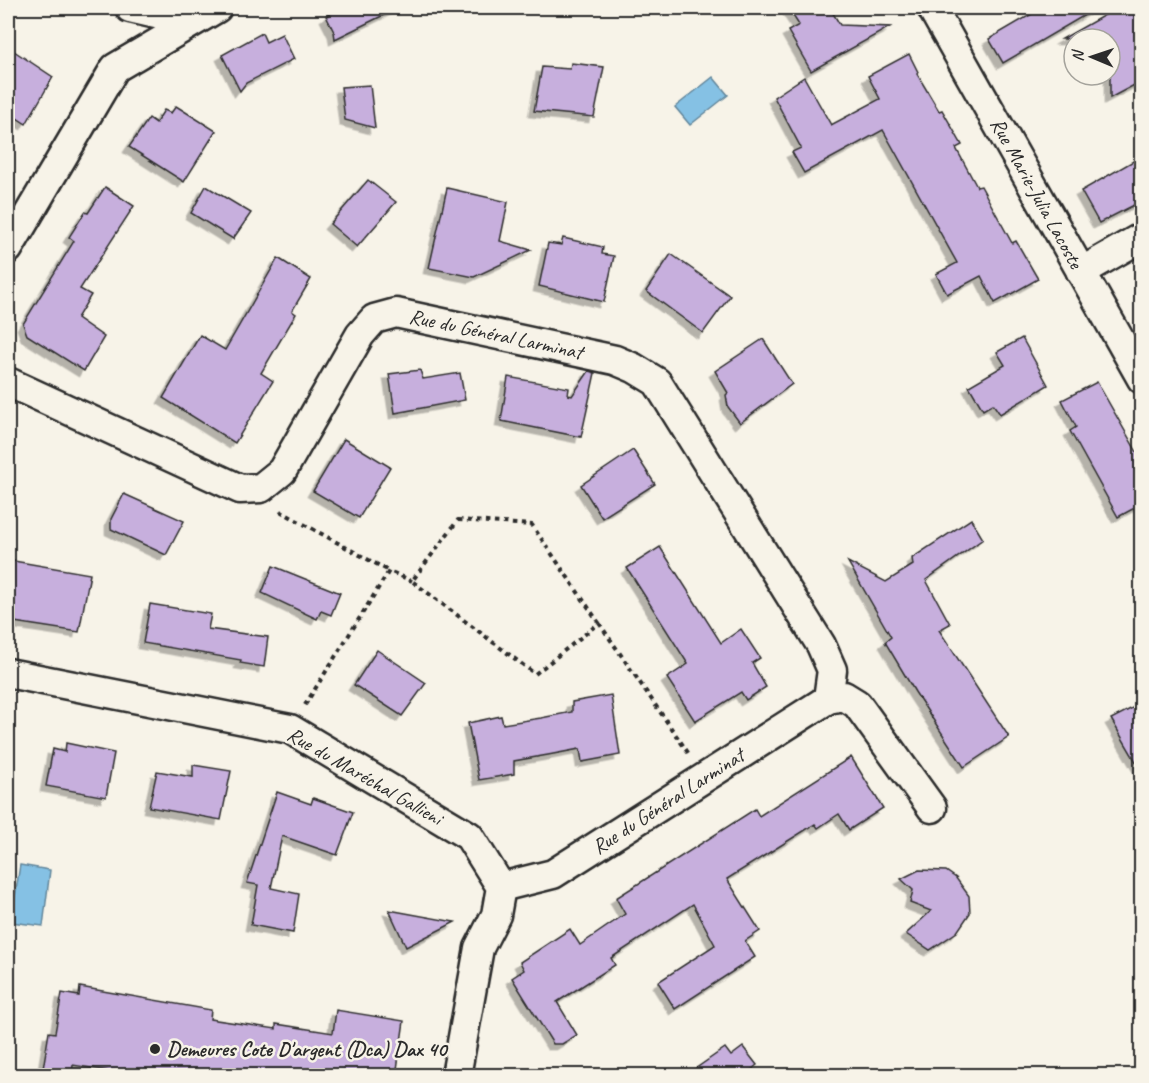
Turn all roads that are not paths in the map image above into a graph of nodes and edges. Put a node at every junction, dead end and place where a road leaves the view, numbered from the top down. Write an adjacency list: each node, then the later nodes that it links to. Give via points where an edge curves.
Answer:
1 (130, 8): 4 (street)
2 (217, 8): 4 (street)
3 (932, 8): 7 (street, Rue Marie-Julia Lacoste)
4 (191, 22): 6 (street, via 115,68)
5 (1142, 237): 7 (street)
6 (8, 249)
7 (1081, 272): 8 (street, Rue Marie-Julia Lacoste)
8 (1142, 379)
9 (8, 382): 11 (street, Rue du Général Larminat, via 240,489 261,488 282,471 360,334 374,320 396,313 615,360 657,382 821,645 832,670)
10 (8, 673): 13 (street, Rue du Maréchal Gallieni, via 290,729 469,836)
11 (828, 699): 12 (street, via 844,696 856,704); 13 (street, Rue du Général Larminat, via 553,874)
12 (932, 808)
13 (501, 887): 14 (street, via 496,915 479,948)
14 (456, 1076)

